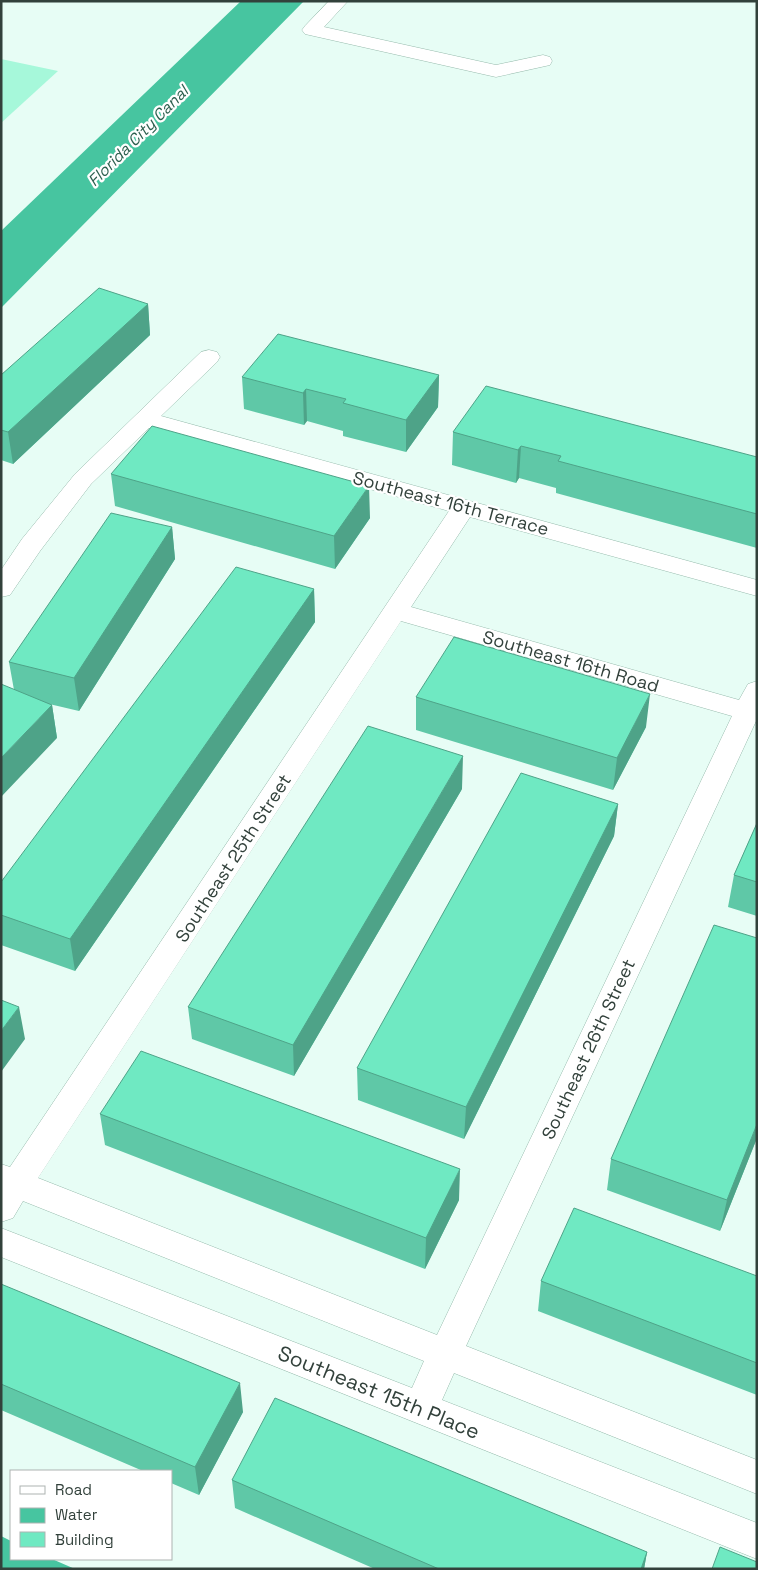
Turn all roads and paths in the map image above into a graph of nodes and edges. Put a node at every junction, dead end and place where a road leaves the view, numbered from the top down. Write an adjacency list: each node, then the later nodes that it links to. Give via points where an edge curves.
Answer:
1 (340, 1): 2 (street, via 311,30 496,71)
2 (543, 61)
3 (209, 357): 4 (street)
4 (144, 419): 5 (street, Southeast 16th Terrace); 7 (street, via 83,479)
5 (464, 507): 6 (street, Southeast 16th Terrace); 8 (street, Southeast 25th Street)
6 (757, 588)
7 (1, 589)
8 (395, 611): 9 (street, Southeast 16th Road); 10 (street, Southeast 25th Street)
9 (752, 701): 12 (street, Southeast 26th Street)
10 (7, 1190): 12 (street)
11 (1, 1242): 13 (street, Southeast 15th Place)
12 (445, 1354): 13 (street, Southeast 26th Street); 14 (street)
13 (420, 1408): 15 (street, Southeast 15th Place)
14 (757, 1477)
15 (757, 1541)

